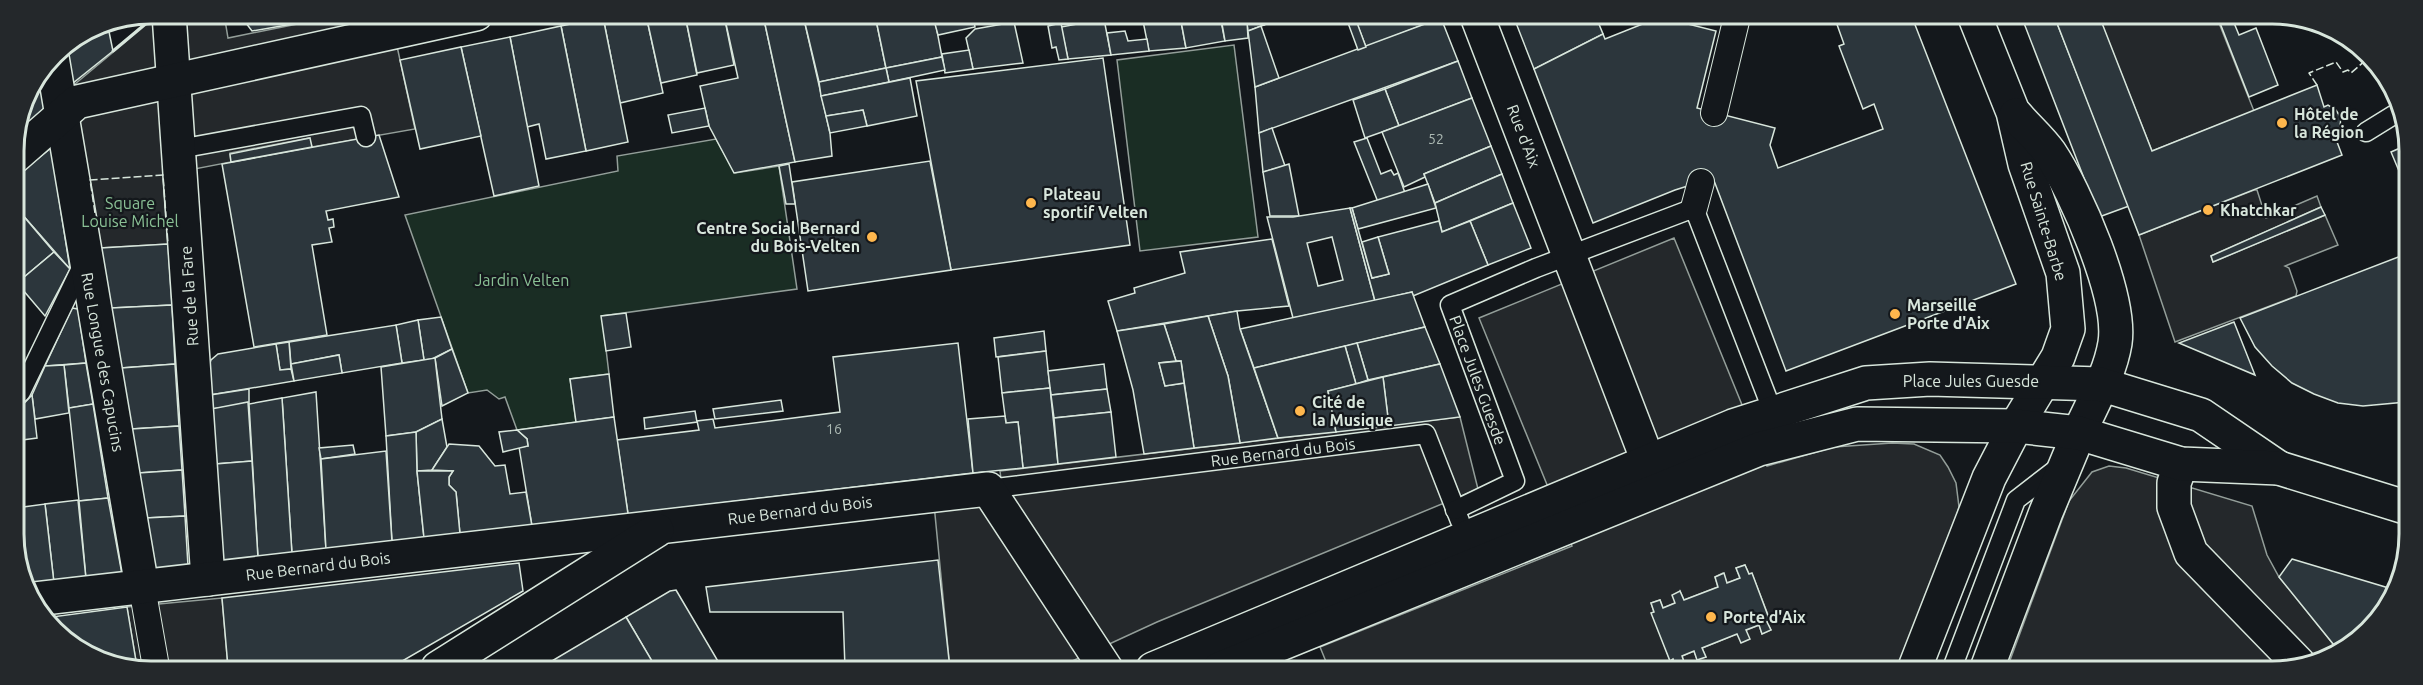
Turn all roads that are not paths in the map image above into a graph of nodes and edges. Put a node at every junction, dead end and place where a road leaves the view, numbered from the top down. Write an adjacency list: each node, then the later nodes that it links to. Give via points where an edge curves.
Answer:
1 (175, 24): 7 (street, Rue de la Fare)
2 (431, 24): 7 (street)
3 (1481, 24): 18 (street, Rue d'Aix)
4 (1735, 24): 9 (street)
5 (1978, 24): 8 (street, Rue Sainte-Barbe)
6 (54, 69): 11 (street, Rue Longue des Capucins)
7 (174, 81): 11 (street, via 77,102); 15 (street, Rue de la Fare)
8 (2013, 112): 20 (street, Rue Sainte-Barbe, via 2025,164 2064,273 2068,329); 21 (street, Rue Sainte-Barbe, via 2050,153 2084,222 2108,286 2116,323 2115,343)
9 (1714, 113)
10 (2393, 115): 12 (lane)
11 (61, 116): 14 (street); 19 (street, Rue Longue des Capucins)
12 (2366, 132)
13 (366, 137): 15 (lane, via 361,116)
14 (24, 148)
15 (179, 149): 34 (street, Rue de la Fare)
16 (1701, 182): 17 (street)
17 (1694, 208): 18 (lane, Place Jules Guesde); 24 (lane)
18 (1570, 256): 28 (street); 32 (lane, Place Jules Guesde, via 1450,305 1515,482)
19 (86, 258): 22 (lane); 33 (street, Rue Longue des Capucins)
20 (2044, 381): 21 (street, Place Jules Guesde); 23 (street, Rue Sainte-Barbe); 24 (street, Place Jules Guesde, via 1930,379 1866,383)
21 (2100, 384): 25 (street, Rue Sainte-Barbe); 27 (street, Place Jules Guesde, via 2201,415)
22 (24, 386)
23 (2016, 426): 24 (street, Place Jules Guesde); 25 (street, Place Jules Guesde); 43 (street, via 1989,478)
24 (1779, 427): 28 (street, Place Jules Guesde)
25 (2073, 447): 26 (street, Place Jules Guesde); 44 (lane, via 2016,500); 45 (street)
26 (2181, 464): 27 (street, Place Jules Guesde); 37 (street, via 2174,483 2174,507 2191,553)
27 (2280, 468): 30 (street)
28 (1654, 476): 32 (street, Place Jules Guesde)
29 (988, 489): 31 (street, Rue Bernard du Bois); 32 (lane, Rue Bernard du Bois, via 1426,434); 40 (street)
30 (2399, 505)
31 (664, 526): 34 (street, Rue Bernard du Bois); 39 (street)
32 (1466, 538): 36 (street, Place Jules Guesde)
33 (142, 587): 34 (street, Rue Bernard du Bois); 35 (street, Rue Bernard du Bois); 38 (street, Rue Longue des Capucins)
34 (210, 589)
35 (42, 598)
36 (1312, 616): 41 (street); 42 (street)
37 (2293, 659)
38 (155, 661)
39 (449, 661)
40 (1101, 661)
41 (1176, 661)
42 (1234, 661)
43 (1918, 661)
44 (1954, 661)
45 (1996, 661)

